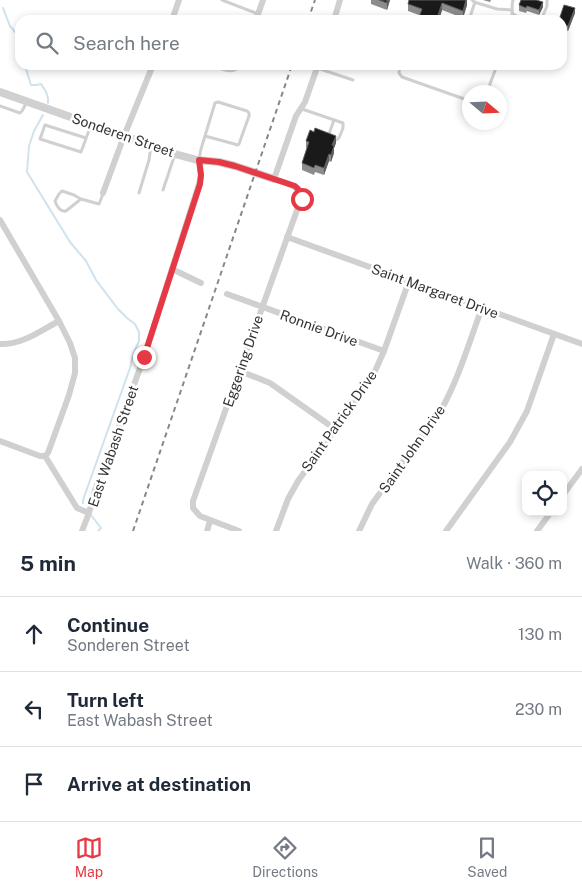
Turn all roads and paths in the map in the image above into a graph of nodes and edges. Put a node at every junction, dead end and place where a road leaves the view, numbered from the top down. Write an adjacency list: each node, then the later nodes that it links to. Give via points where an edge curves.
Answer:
1 (179, 0): 9 (street)
2 (222, 0): 10 (lane)
3 (263, 0): 11 (street)
4 (340, 0): 12 (street)
5 (513, 0): 8 (lane)
6 (547, 0): 16 (lane)
7 (474, 1): 8 (lane); 13 (lane)
8 (513, 12): 14 (lane); 15 (lane)
9 (174, 15)
10 (253, 15)
11 (258, 15)
12 (336, 15)
13 (470, 15)
14 (513, 15)
15 (517, 15)
16 (543, 15)
17 (150, 70): 31 (street)
18 (317, 70): 28 (street)
19 (328, 70): 22 (lane)
20 (399, 70): 25 (lane, via 402,78)
21 (495, 70): 23 (lane)
22 (353, 80)
23 (490, 85)
24 (0, 92): 26 (street, Sonderen Street)
25 (462, 98)
26 (27, 102): 27 (lane, via 20,113); 30 (street, Sonderen Street)
27 (0, 106)
28 (301, 109): 29 (lane); 37 (street)
29 (334, 120): 29 (lane, via 343,123 340,138 334,139 329,134)
30 (91, 125): 31 (street, Sonderen Street); 33 (lane)
31 (124, 136): 34 (street, Sonderen Street); 39 (street)
32 (205, 136): 32 (lane, via 215,103 249,113 238,145); 36 (lane)
33 (86, 138): 33 (lane, via 81,152 40,139 45,124)
34 (151, 146): 35 (street, Sonderen Street); 40 (lane)
35 (175, 154): 36 (street, Sonderen Street); 38 (lane)
36 (199, 160): 37 (street, Sonderen Street, via 235,166); 46 (street, East Wabash Street, via 200,184)
37 (274, 179): 41 (street, Sonderen Street, via 295,186)
38 (163, 190)
39 (103, 193): 42 (lane, via 99,204)
40 (139, 193)
41 (301, 194): 45 (street, Eggering Drive)
42 (81, 199): 42 (lane, via 66,211 58,208 55,202 62,191)
43 (0, 220): 44 (street)
44 (3, 231): 52 (street)
45 (287, 237): 47 (street, Saint Margaret Drive); 50 (street, Eggering Drive)
46 (172, 269): 48 (street); 63 (street, East Wabash Street)
47 (408, 281): 51 (street, Saint Margaret Drive); 56 (street, Saint Patrick Drive)
48 (201, 283)
49 (227, 294): 50 (street, Ronnie Drive)
50 (262, 307): 56 (street, Ronnie Drive); 57 (street, Eggering Drive)
51 (482, 308): 53 (street, Saint Margaret Drive); 70 (street, Saint John Drive, via 454,385 441,410 372,504)
52 (59, 321): 54 (street, via 21,342); 60 (street, via 75,358 75,373)
53 (554, 334): 55 (street, Saint Margaret Drive); 71 (street, via 518,428)
54 (0, 344)
55 (582, 344)
56 (384, 351): 58 (street, Saint Patrick Drive, via 372,378)
57 (240, 371): 58 (street, via 270,383); 65 (street, Eggering Drive, via 193,501 196,513)
58 (335, 429): 69 (street, Saint Patrick Drive, via 298,481)
59 (0, 441): 60 (street)
60 (45, 456): 63 (street, via 77,508)
61 (582, 469): 62 (street)
62 (567, 490)
63 (89, 513): 66 (street, East Wabash Street)
64 (548, 516): 72 (street)
65 (210, 521): 67 (street); 68 (street)
66 (82, 531)
67 (207, 531)
68 (238, 531)
69 (276, 531)
70 (359, 531)
71 (446, 531)
72 (537, 531)

